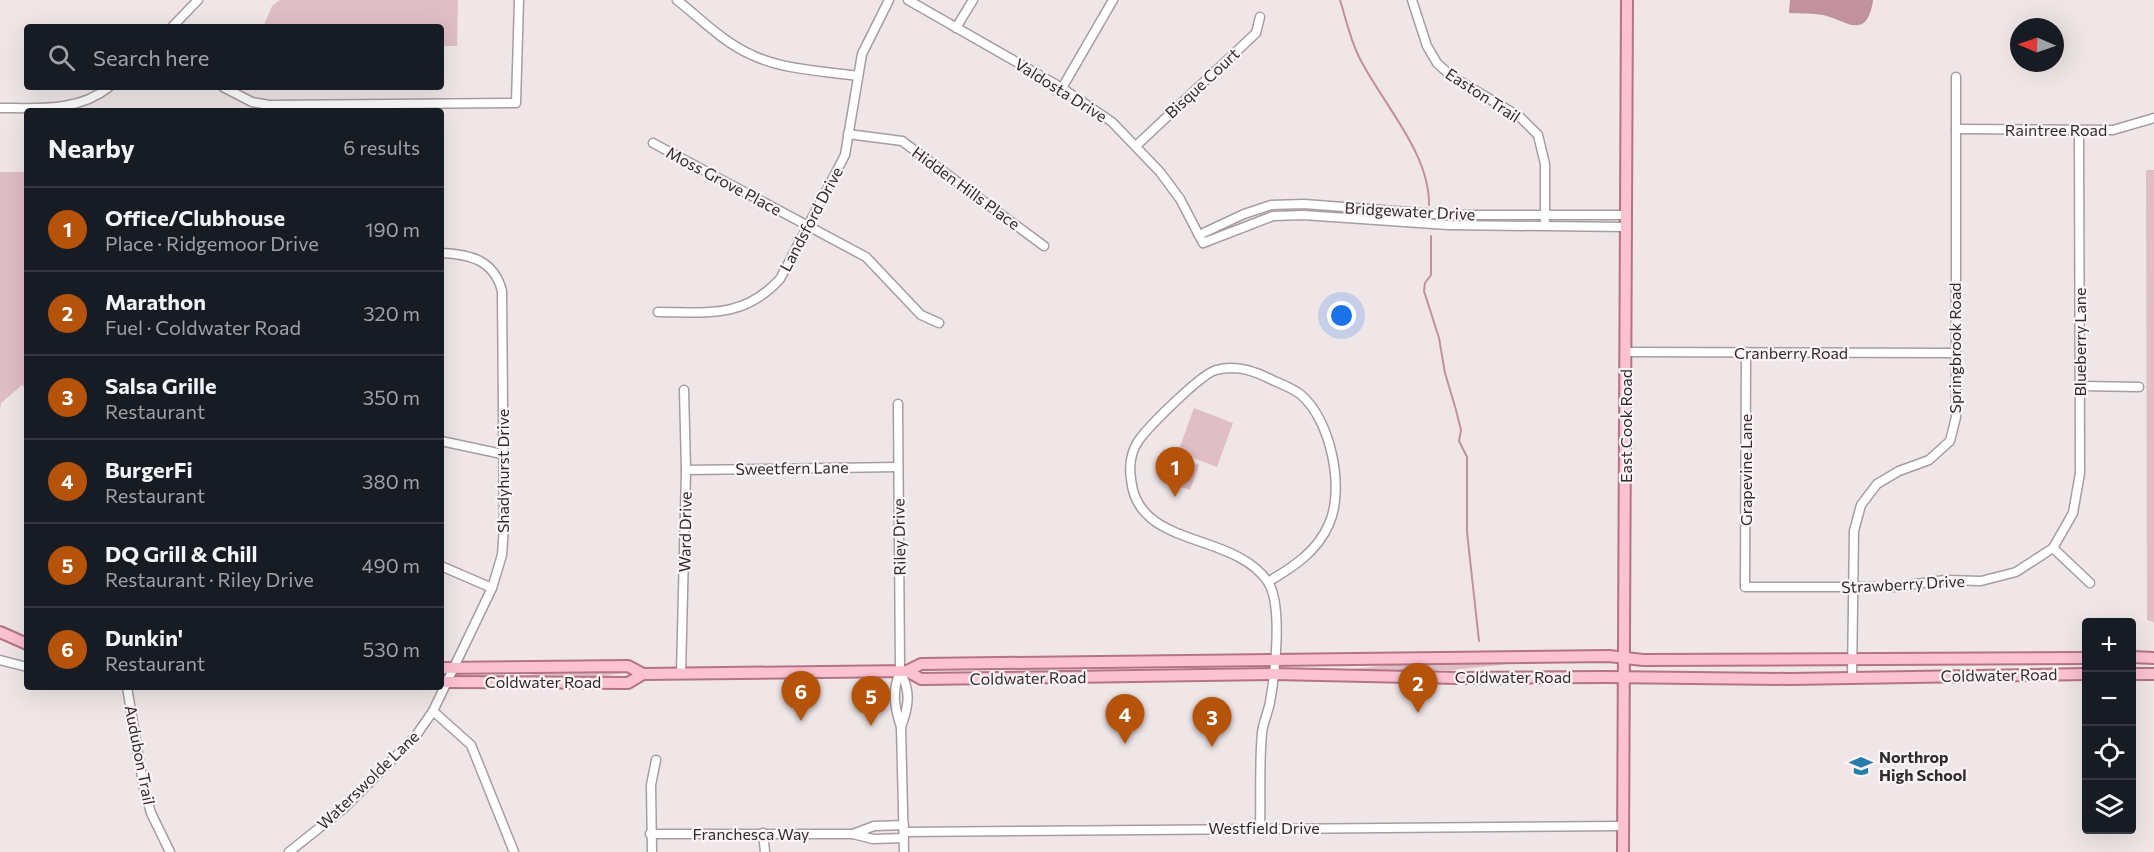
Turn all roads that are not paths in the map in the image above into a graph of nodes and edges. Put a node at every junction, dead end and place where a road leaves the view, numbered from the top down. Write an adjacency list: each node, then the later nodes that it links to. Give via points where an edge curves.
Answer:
1 (198, 0): 11 (street)
2 (519, 0): 17 (street, via 516,103 269,105 252,102)
3 (677, 0): 13 (street, via 751,55 769,62)
4 (889, 0): 13 (street, Landsford Drive, via 868,38)
5 (908, 0): 12 (street, Valdosta Drive)
6 (973, 0): 12 (street)
7 (1113, 0): 15 (street)
8 (1412, 0): 26 (street, Easton Trail, via 1427,46 1437,63 1451,76 1520,117 1538,135 1545,164)
9 (1627, 0): 25 (main road, East Cook Road)
10 (1260, 17): 24 (street, Bisque Court, via 1256,33)
11 (175, 24)
12 (956, 28): 15 (street, Valdosta Drive)
13 (857, 76): 22 (street, Landsford Drive)
14 (1956, 77): 20 (street, Springbrook Road)
15 (1062, 88): 24 (street, Valdosta Drive, via 1112,122)
16 (106, 90): 18 (street, via 74,105)
17 (229, 90)
18 (0, 108)
19 (2154, 118): 21 (street, Raintree Road, via 2127,128)
20 (1956, 129): 21 (street, Raintree Road); 37 (street, Springbrook Road)
21 (2079, 130): 38 (street, Blueberry Lane)
22 (848, 134): 27 (street, Landsford Drive, via 845,155); 31 (street, Hidden Hills Place, via 902,141)
23 (653, 143): 27 (street, Moss Grove Place)
24 (1137, 145): 30 (street, Valdosta Drive, via 1180,199)
25 (1626, 215): 26 (street, Bridgewater Drive); 29 (main road, East Cook Road)
26 (1545, 216): 28 (street, Easton Trail); 30 (street, Bridgewater Drive, via 1270,205 1244,214)
27 (809, 226): 33 (street, Landsford Drive, via 780,279 749,305 724,312); 34 (street, Moss Grove Place, via 866,257 921,315)
28 (1544, 227): 29 (street, Bridgewater Drive); 30 (street, Bridgewater Drive, via 1293,215 1273,216)
29 (1626, 227): 35 (main road, East Cook Road)
30 (1201, 239)
31 (1044, 246)
32 (444, 253): 43 (street, Shadyhurst Drive, via 473,256 489,266 500,281)
33 (658, 312)
34 (939, 323)
35 (1626, 352): 36 (street, Cranberry Road); 57 (main road, East Cook Road)
36 (1746, 352): 37 (street, Cranberry Road); 50 (street, Grapevine Lane)
37 (1955, 353): 51 (street, Springbrook Road, via 1956,417 1950,441 1929,460 1876,484 1861,505 1854,531)
38 (2081, 386): 39 (street); 46 (street, Blueberry Lane, via 2080,473 2073,513)
39 (2139, 387)
40 (684, 390): 45 (street, Ward Drive)
41 (898, 404): 44 (street, Riley Drive)
42 (444, 442): 43 (street)
43 (502, 454): 52 (street, Shadyhurst Drive, via 502,555)
44 (898, 467): 45 (street, Sweetfern Lane); 65 (street, Riley Drive)
45 (686, 470): 67 (street, Ward Drive)
46 (2053, 548): 49 (street); 51 (street, Strawberry Drive, via 2016,572 1981,581)
47 (444, 567): 52 (street)
48 (1268, 582): 48 (street, via 1233,553 1157,524 1142,512 1133,495 1131,461 1139,440 1196,382 1213,371 1242,368 1300,394 1323,424 1336,478 1336,502 1329,525 1314,549); 56 (street, via 1277,616)
49 (2090, 584)
50 (1745, 587): 51 (street, Strawberry Drive)
51 (1853, 587): 58 (street, Springbrook Road)
52 (492, 588): 64 (street, Shadyhurst Drive)
53 (0, 632): 54 (main road)
54 (24, 643)
55 (2136, 657): 60 (main road)
56 (1275, 658): 57 (main road, Coldwater Road); 65 (main road, Coldwater Road, via 921,664); 68 (street)
57 (1626, 658): 58 (main road, Coldwater Road); 72 (main road, East Cook Road)
58 (1853, 658): 59 (main road, Coldwater Road); 73 (street, Springbrook Road)
59 (2082, 658)
60 (2154, 658)
61 (0, 660): 62 (street)
62 (24, 666)
63 (444, 668): 64 (main road, Coldwater Road)
64 (453, 668): 66 (main road, Coldwater Road, via 628,666); 74 (street, Waterswolde Lane)
65 (904, 671): 67 (main road, Coldwater Road); 68 (main road, Coldwater Road, via 921,679); 78 (street, Riley Drive, via 908,709); 78 (street, Riley Drive, via 894,686 894,708)
66 (643, 674): 67 (main road, Coldwater Road); 74 (main road, Coldwater Road, via 628,682)
67 (681, 674)
68 (1274, 674): 72 (main road, Coldwater Road); 81 (street, via 1262,731)
69 (2082, 674): 73 (main road, Coldwater Road)
70 (2136, 674): 71 (main road)
71 (2154, 674)
72 (1625, 677): 73 (main road, Coldwater Road); 80 (main road, East Cook Road)
73 (1852, 678)
74 (444, 682)
75 (128, 690): 85 (street, Audubon Trail, via 144,789)
76 (441, 690): 77 (street, Waterswolde Lane)
77 (433, 711): 86 (street, Waterswolde Lane, via 415,737 372,781); 87 (street, via 471,745)
78 (901, 727): 82 (street, Riley Drive)
79 (656, 760): 84 (street)
80 (1623, 826): 81 (street, Westfield Drive); 91 (main road, East Cook Road)
81 (1260, 828): 82 (street, Westfield Drive)
82 (904, 832): 83 (street, Franchesca Way, via 874,826 853,834); 90 (street, Riley Drive)
83 (763, 833): 84 (street, Franchesca Way); 89 (street)
84 (650, 834): 88 (street)
85 (170, 852)
86 (289, 852)
87 (514, 852)
88 (652, 852)
89 (765, 852)
90 (904, 852)
91 (1623, 852)

